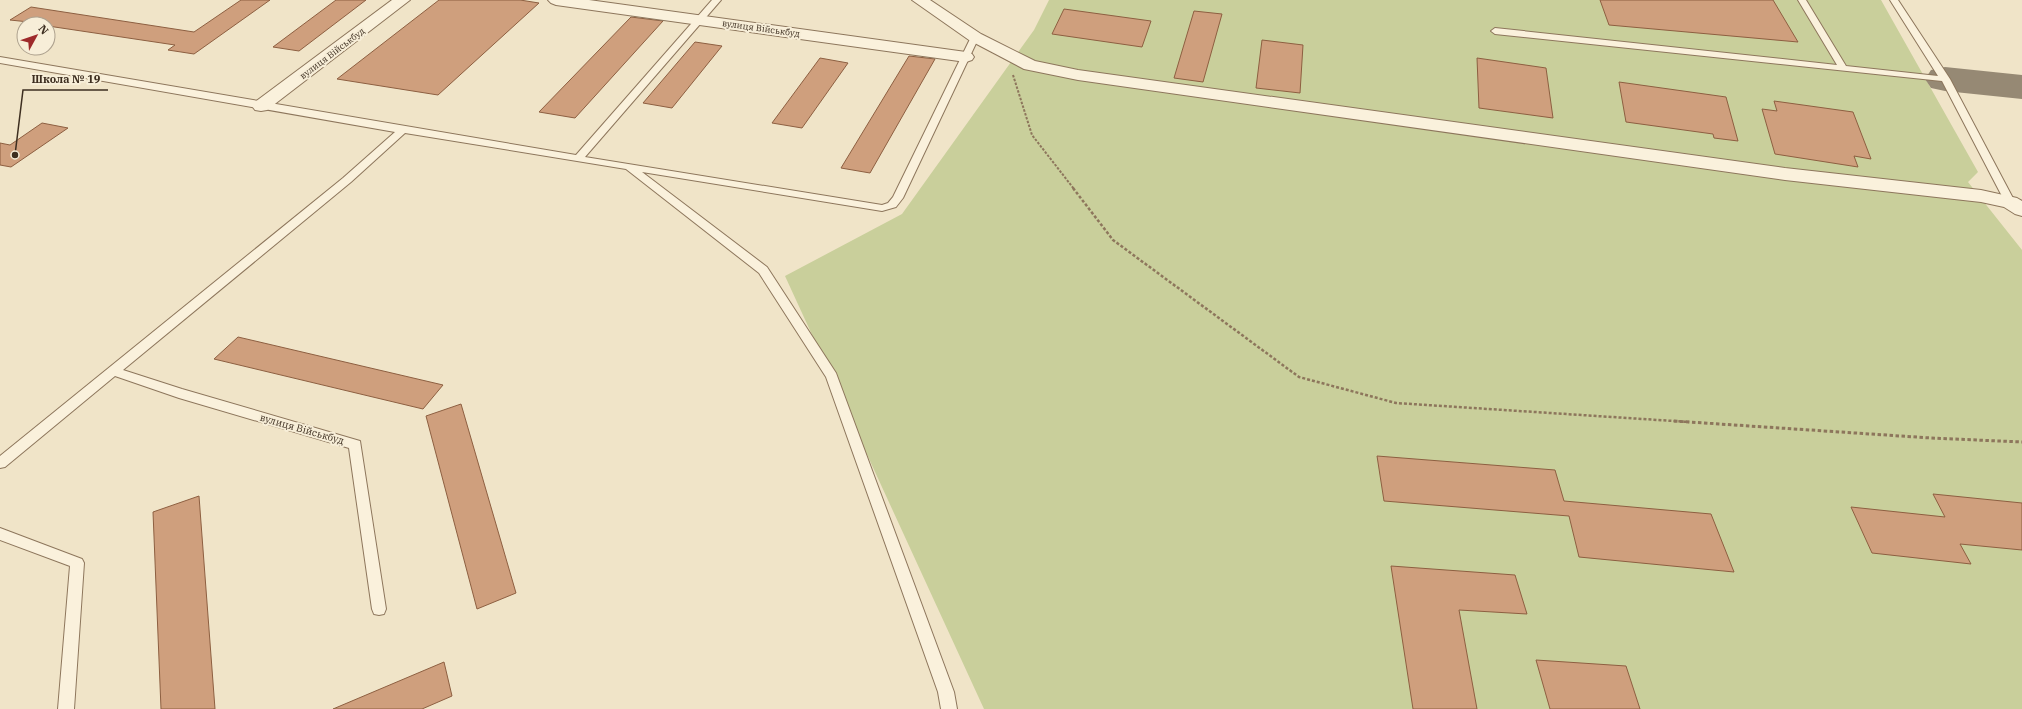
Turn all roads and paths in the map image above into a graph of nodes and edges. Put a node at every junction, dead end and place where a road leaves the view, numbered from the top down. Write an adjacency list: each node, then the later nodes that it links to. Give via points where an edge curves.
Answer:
1 (402, 0): 15 (street, вулиця Військбуд)
2 (556, 0): 7 (street, вулиця Військбуд)
3 (717, 0): 7 (lane)
4 (920, 0): 9 (street)
5 (1802, 0): 13 (lane)
6 (1894, 0): 14 (lane)
7 (700, 20): 11 (street, вулиця Військбуд); 17 (lane)
8 (1495, 31): 13 (lane)
9 (975, 37): 10 (street); 11 (lane)
10 (1005, 52): 19 (street, via 1030,65 1078,75 1785,174 1981,196); 21 (path, via 1032,135 1113,240 1299,377 1396,403)
11 (966, 57): 18 (lane, via 898,198 892,205 882,208)
12 (0, 60): 15 (lane)
13 (1843, 68): 14 (lane)
14 (1945, 79): 19 (lane)
15 (261, 106): 16 (lane)
16 (403, 130): 17 (lane); 20 (lane, via 347,180)
17 (578, 159): 18 (lane)
18 (629, 167): 26 (lane, via 763,270 832,376 946,692)
19 (2016, 206)
20 (113, 371): 22 (lane); 24 (lane, вулиця Військбуд, via 355,445)
21 (2022, 442)
22 (0, 463)
23 (0, 534): 25 (lane, via 78,563)
24 (379, 609)
25 (66, 709)
26 (949, 709)

